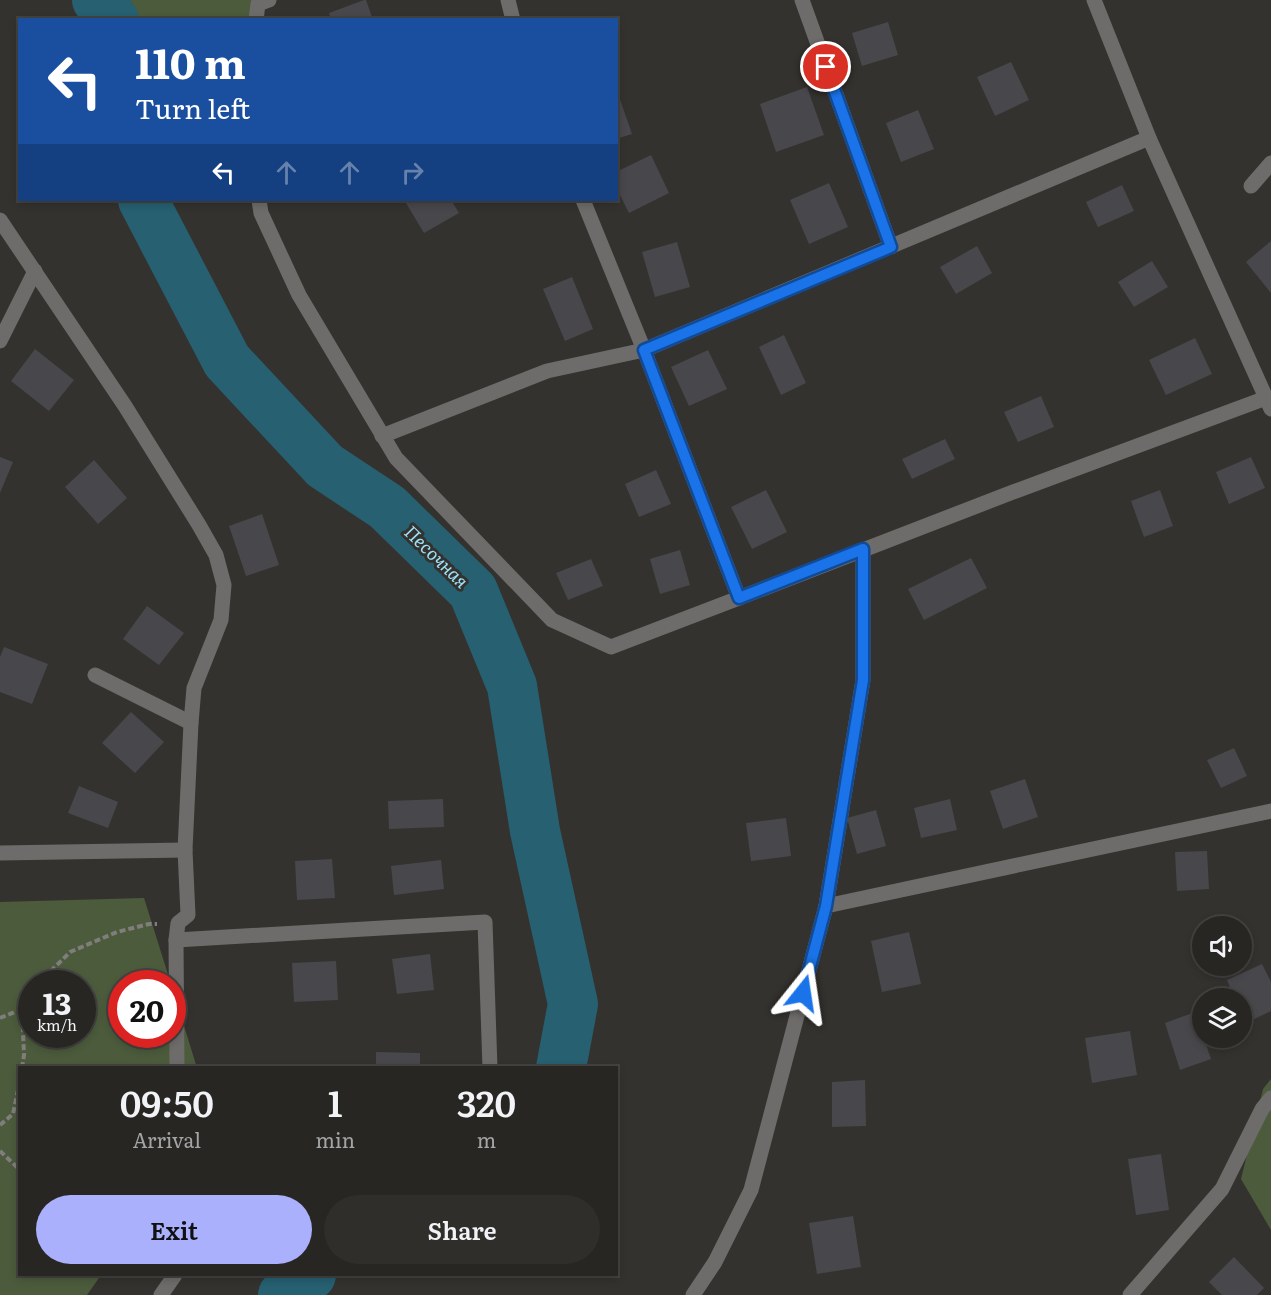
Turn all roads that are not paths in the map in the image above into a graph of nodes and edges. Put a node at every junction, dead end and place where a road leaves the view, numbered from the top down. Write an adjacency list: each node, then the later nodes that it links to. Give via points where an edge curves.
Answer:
1 (269, 0): 5 (street, via 258,4)
2 (508, 0): 6 (street)
3 (802, 0): 13 (street)
4 (1094, 0): 7 (street)
5 (256, 18)
6 (512, 18)
7 (1149, 138): 13 (street); 17 (street)
8 (1271, 163): 9 (street)
9 (1251, 186)
10 (259, 201): 18 (street, via 299,295)
11 (583, 201): 16 (street)
12 (0, 220): 14 (street)
13 (891, 247): 16 (street)
14 (35, 271): 15 (street); 22 (street, via 125,406 216,555 224,585 221,620 194,688)
15 (0, 341)
16 (644, 350): 18 (street, via 547,371); 20 (street)
17 (1268, 403): 19 (street)
18 (382, 436): 20 (street, via 396,458 552,620 562,625 611,646)
19 (863, 549): 20 (street); 26 (street, via 863,680)
20 (739, 598)
21 (94, 675): 22 (street)
22 (191, 723): 24 (street)
23 (1271, 811): 26 (street)
24 (185, 850): 25 (street); 27 (street, via 188,915 178,923)
25 (0, 853)
26 (826, 906): 33 (street, via 751,1190 715,1262)
27 (176, 940): 28 (street); 29 (street, via 485,922)
28 (177, 1066)
29 (490, 1066)
30 (1271, 1098): 34 (street, via 1222,1189)
31 (174, 1276): 32 (street)
32 (161, 1295)
33 (693, 1295)
34 (1130, 1295)

